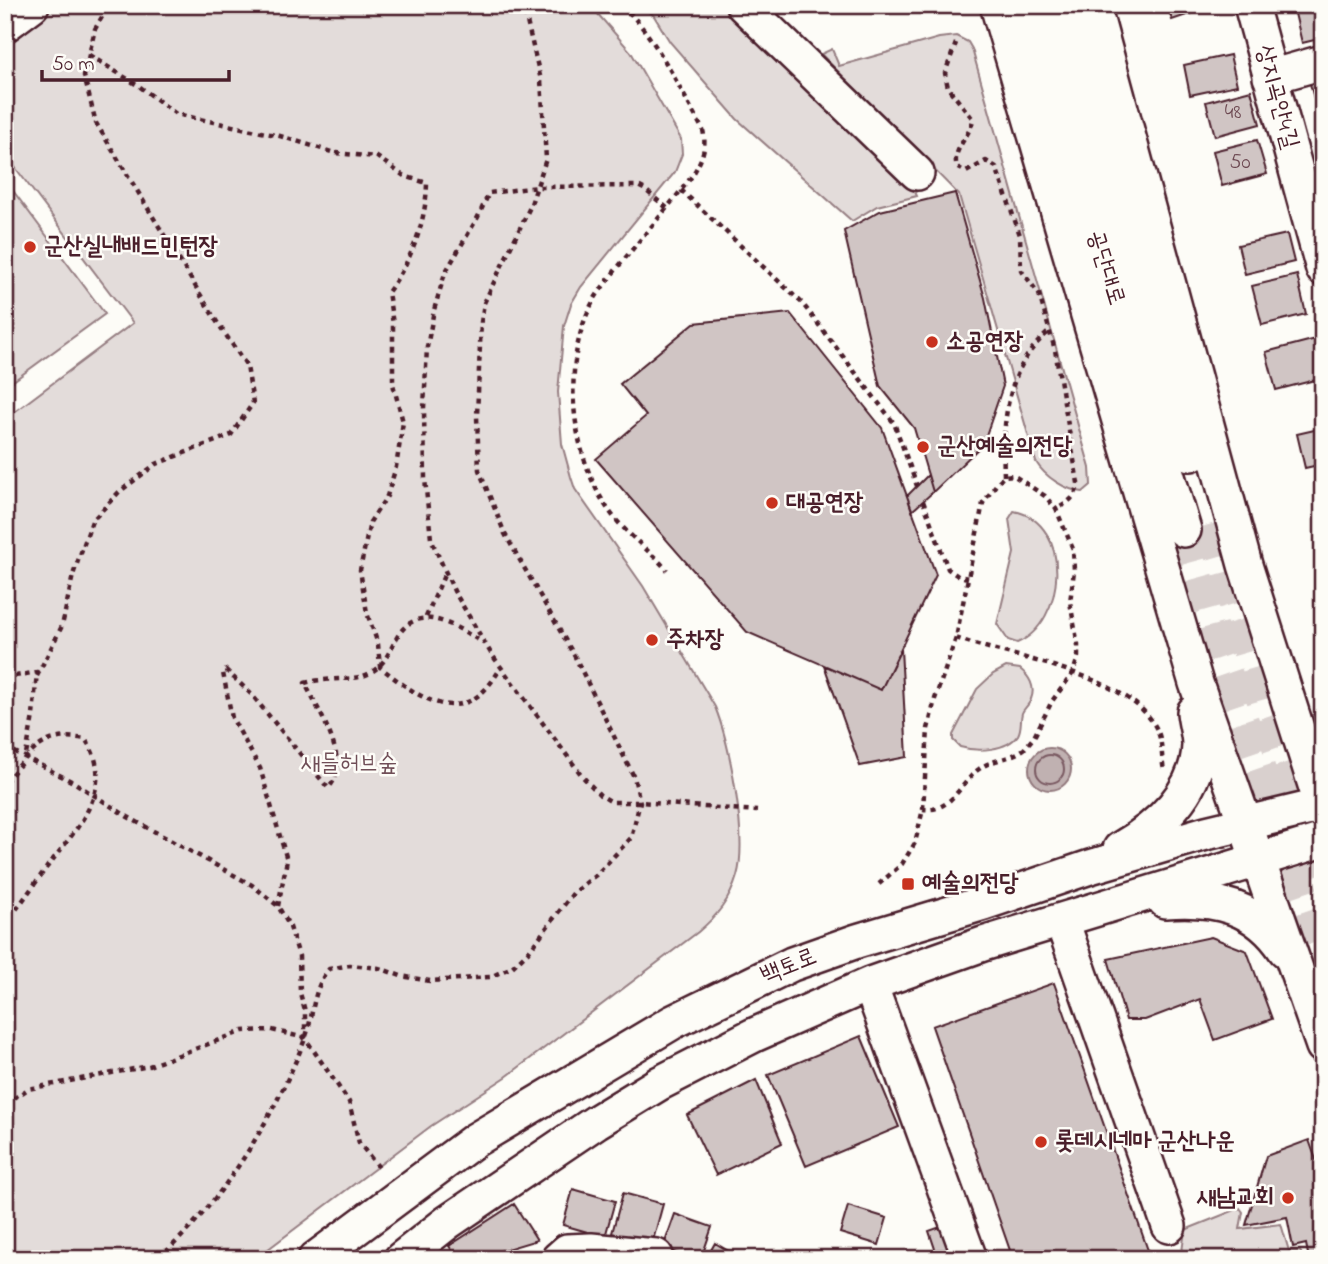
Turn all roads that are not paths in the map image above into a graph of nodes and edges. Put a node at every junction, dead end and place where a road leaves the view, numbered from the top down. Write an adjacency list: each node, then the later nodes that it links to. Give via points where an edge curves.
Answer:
1 (33, 5): 8 (street)
2 (743, 5): 11 (street)
3 (997, 5): 14 (street)
4 (1027, 5): 5 (street, 공단대로, via 1198,527)
5 (1061, 5)
6 (1093, 5): 15 (street, via 1245,565)
7 (1251, 5): 10 (street, 상지곡안4길)
8 (5, 25)
9 (1323, 62): 10 (street)
10 (1270, 76): 12 (street, 상지곡안4길)
11 (917, 173)
12 (1314, 203): 13 (street, 상지곡안4길)
13 (1323, 270)
14 (1174, 610): 16 (street); 19 (street, via 1199,743 1191,783 1154,825)
15 (1322, 807): 16 (street, 백토로)
16 (1244, 824): 18 (street); 19 (street, 백토로)
17 (1323, 840): 18 (street, 백토로)
18 (1257, 861): 20 (street, 백토로); 21 (street)
19 (1090, 867): 24 (street, 백토로, via 857,941 749,984 673,1022 507,1120)
20 (1072, 918): 21 (street, via 1200,899 1245,912 1262,923); 22 (street, 백토로); 25 (street)
21 (1294, 963): 23 (street)
22 (870, 984): 27 (street, 백토로, via 660,1083 448,1222); 30 (street)
23 (1323, 1046)
24 (382, 1209): 27 (street); 28 (street, 백토로)
25 (1169, 1226)
26 (656, 1256): 29 (street, via 591,1250 567,1251)
27 (405, 1257)
28 (315, 1259)
29 (558, 1259)
30 (970, 1259)

